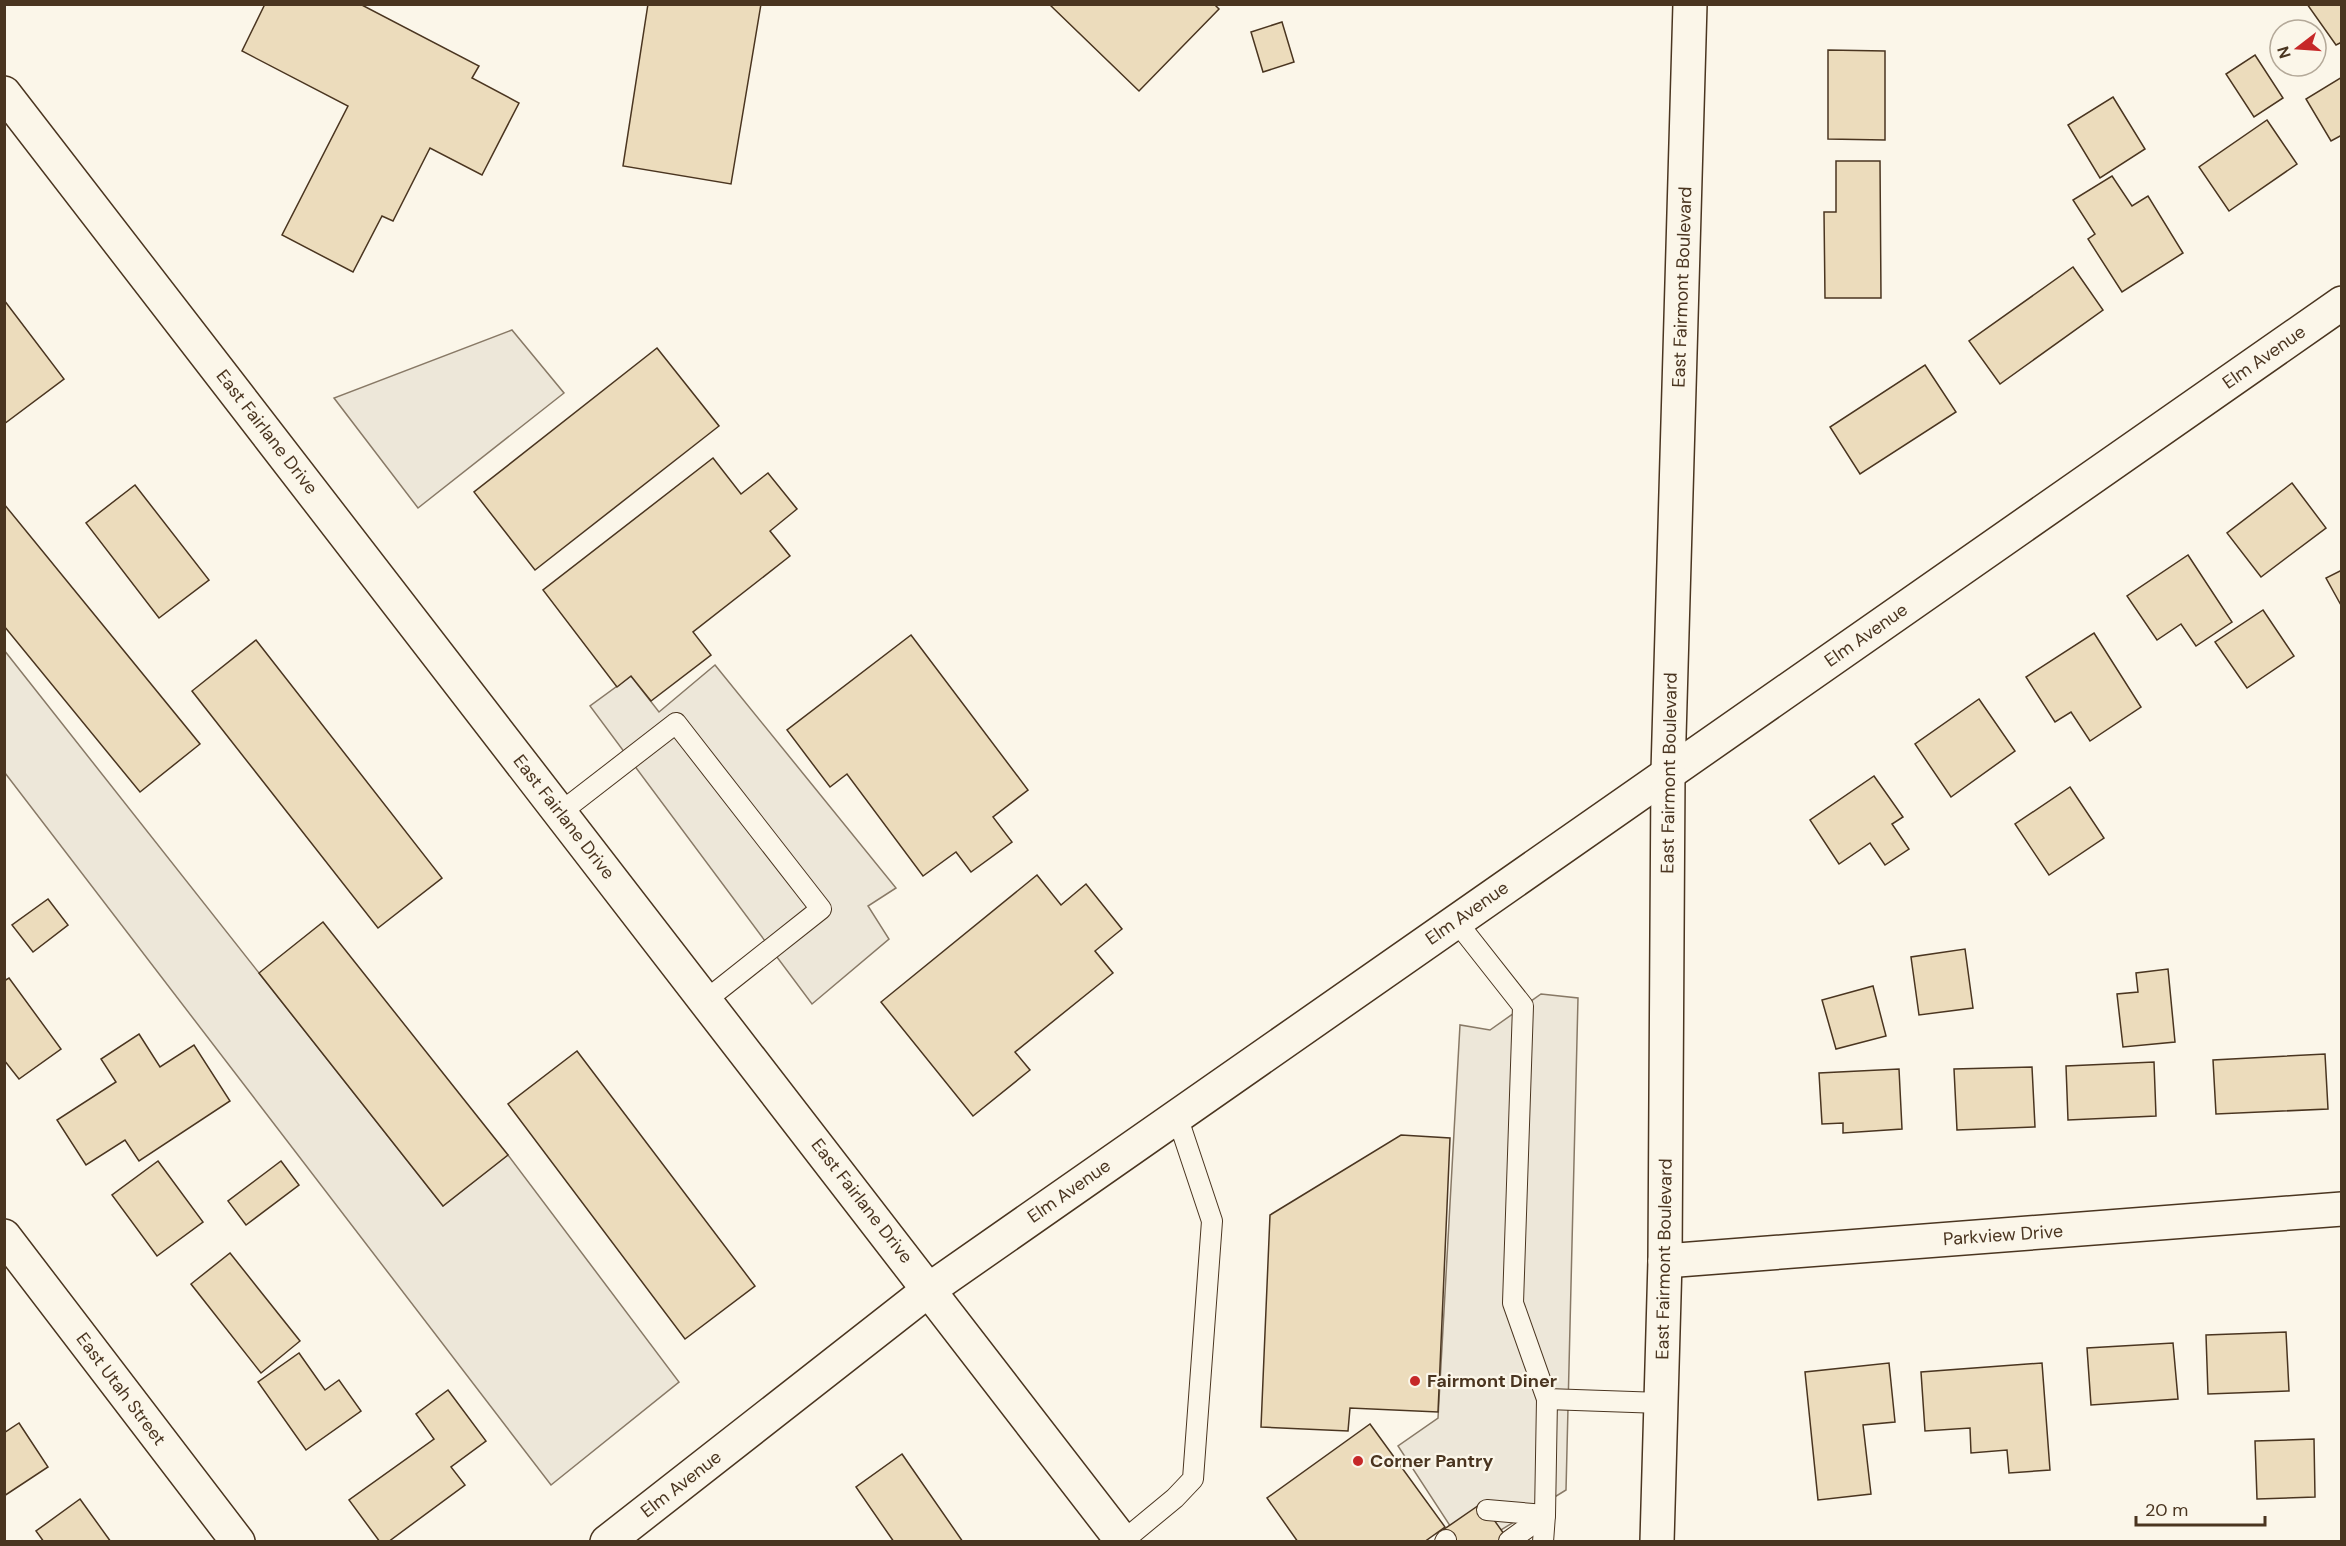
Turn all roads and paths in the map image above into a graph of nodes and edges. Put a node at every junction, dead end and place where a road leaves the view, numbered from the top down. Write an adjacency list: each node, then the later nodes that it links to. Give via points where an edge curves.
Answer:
1 (1690, 4): 4 (street, East Fairmont Boulevard)
2 (4, 93): 5 (street, East Fairlane Drive)
3 (2342, 303): 4 (street, Elm Avenue)
4 (1668, 772): 6 (street, Elm Avenue); 11 (street, East Fairmont Boulevard)
5 (561, 813): 7 (street, East Fairlane Drive); 7 (lane, via 676,723 821,909)
6 (1456, 921): 8 (street, Elm Avenue); 13 (lane, via 1523,1006 1513,1303)
7 (706, 1000): 12 (street, East Fairlane Drive)
8 (1177, 1116): 12 (street, Elm Avenue); 17 (lane, via 1212,1221 1194,1479)
9 (2342, 1209): 11 (street, Parkview Drive)
10 (4, 1236): 18 (street, East Utah Street)
11 (1665, 1261): 14 (street, East Fairmont Boulevard)
12 (930, 1289): 17 (street, East Fairlane Drive); 19 (street, Elm Avenue)
13 (1547, 1399): 14 (lane); 16 (lane)
14 (1661, 1403): 22 (street, East Fairmont Boulevard)
15 (1487, 1510): 16 (lane)
16 (1545, 1515): 20 (lane); 21 (lane)
17 (1123, 1541)
18 (238, 1542)
19 (607, 1542)
20 (1509, 1542)
21 (1543, 1542)
22 (1657, 1542)

